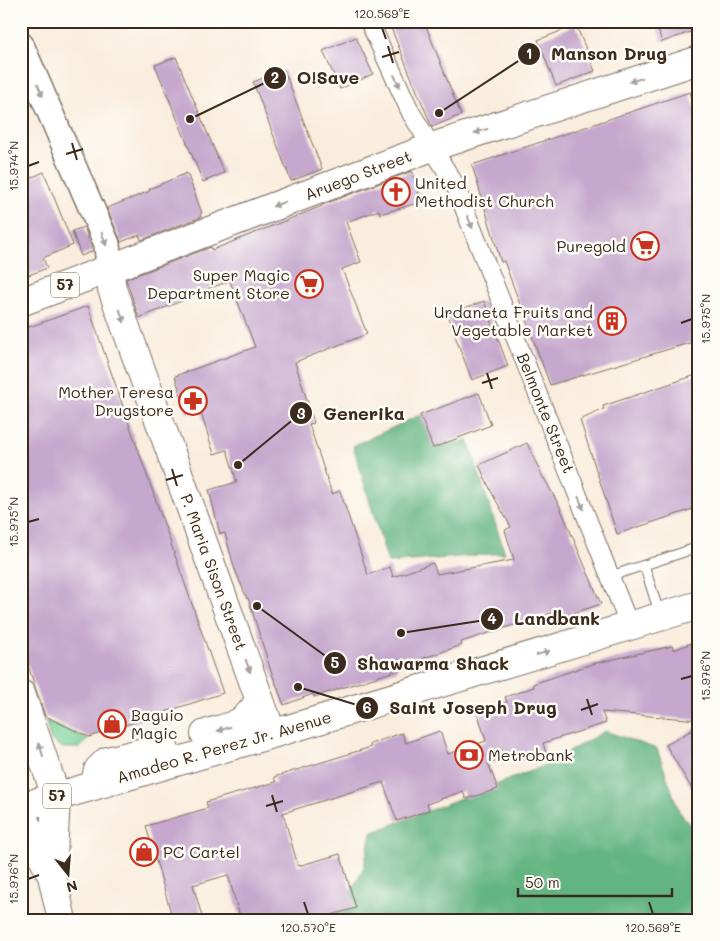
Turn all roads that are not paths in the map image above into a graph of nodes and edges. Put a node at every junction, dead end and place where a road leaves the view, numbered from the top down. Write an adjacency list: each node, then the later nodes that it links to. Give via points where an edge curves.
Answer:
1 (369, 21): 4 (street, Belmonte Street, one-way to 4, via 411,113)
2 (21, 45): 5 (street, one-way to 5, via 107,244)
3 (699, 60): 4 (main road, Aruego Street / 57, one-way to 4)
4 (432, 147): 5 (main road, Aruego Street / 57, one-way to 5); 9 (street, Belmonte Street, one-way to 9, via 455,185)
5 (109, 269): 6 (main road, Aruego Street / 57); 14 (main road, P. Maria Sison Street, one-way to 14, via 112,290)
6 (21, 302)
7 (699, 546): 8 (lane)
8 (644, 565): 9 (lane); 11 (lane)
9 (611, 576): 12 (street, Belmonte Street)
10 (699, 605): 11 (main road, Amadeo R. Perez Jr. Avenue / 57)
11 (661, 617): 12 (main road, Amadeo R. Perez Jr. Avenue / 57)
12 (630, 627): 15 (main road, Amadeo R. Perez Jr. Avenue / 57, one-way to 12)
13 (21, 694): 17 (main road, one-way to 13)
14 (260, 700): 15 (main road, P. Maria Sison Street); 16 (main road, Amadeo R. Perez Jr. Avenue, one-way to 16, via 250,715 238,724 159,749 107,761 98,770)
15 (272, 734): 16 (main road, Amadeo R. Perez Jr. Avenue / 57)
16 (94, 786): 17 (main road, Amadeo R. Perez Jr. Avenue / 57)
17 (56, 796): 18 (main road, Amadeo R. Perez Jr. Avenue / 57); 20 (main road)
18 (21, 807)
19 (21, 814): 20 (main road)
20 (52, 876): 21 (main road)
21 (62, 920)

